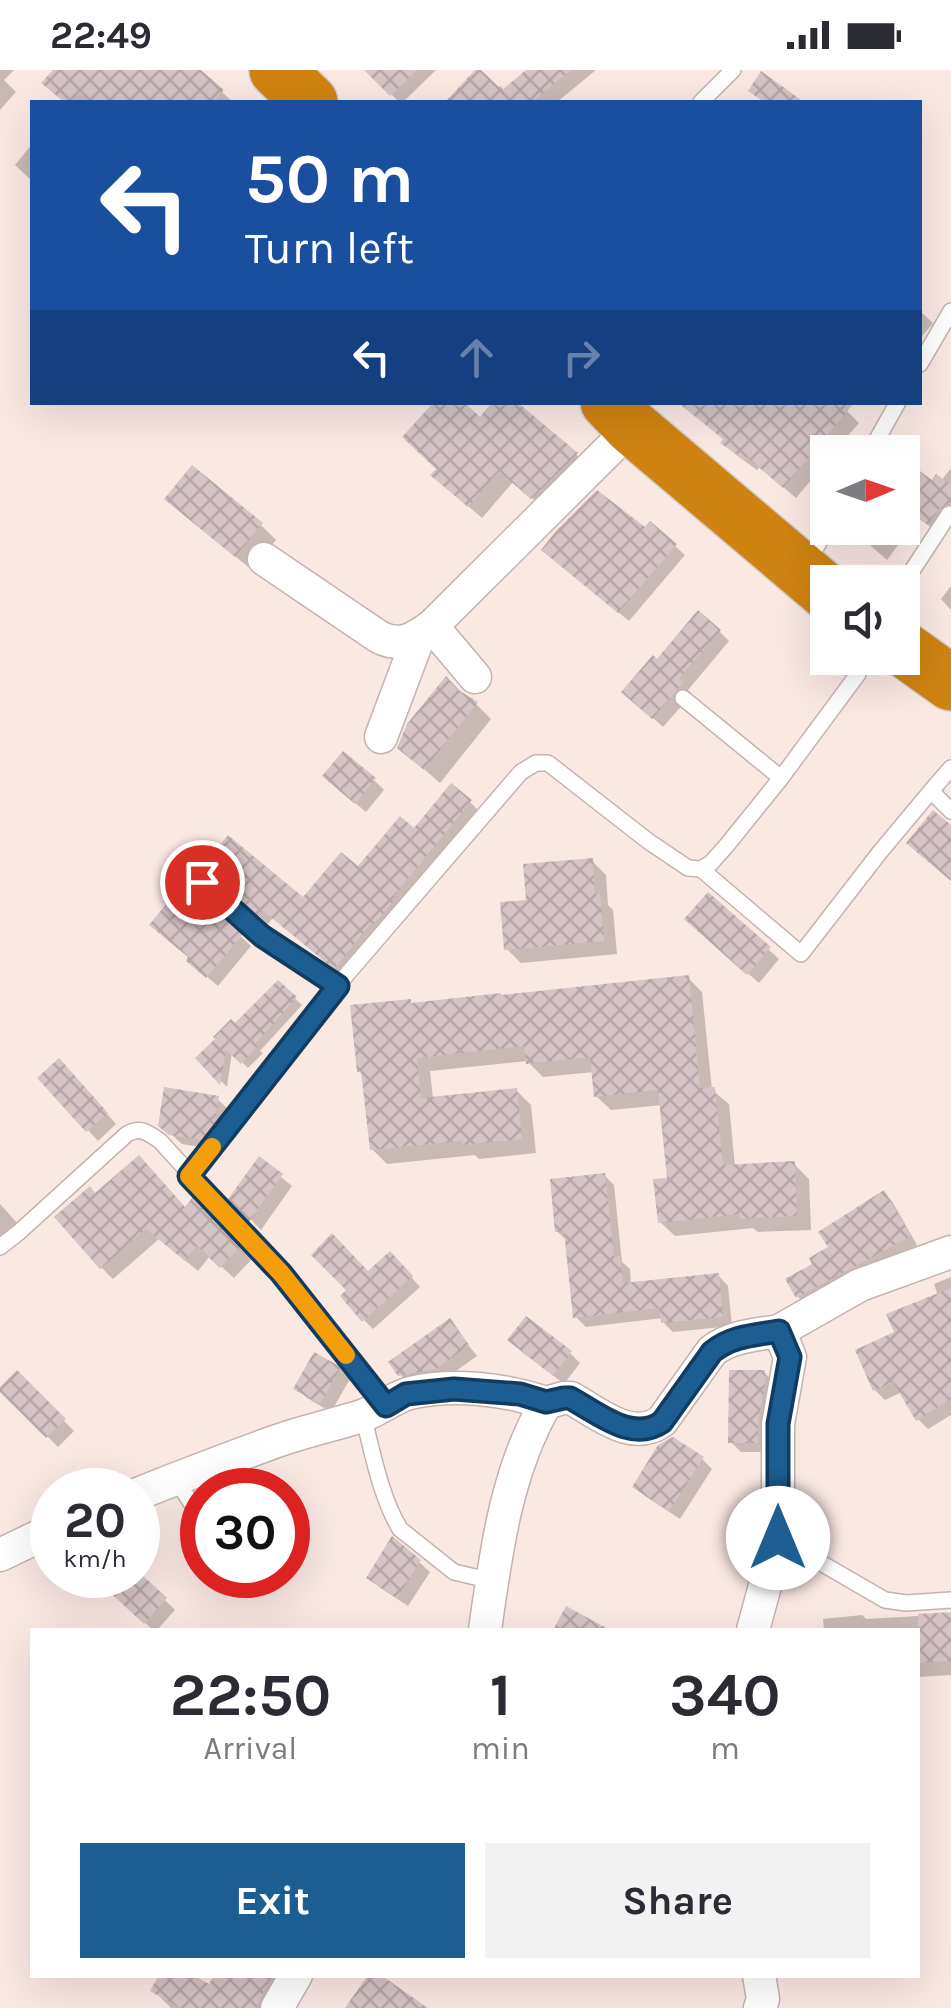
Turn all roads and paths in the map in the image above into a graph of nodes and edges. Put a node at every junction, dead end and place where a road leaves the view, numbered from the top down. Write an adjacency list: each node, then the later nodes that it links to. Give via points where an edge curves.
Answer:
1 (732, 70): 2 (lane)
2 (703, 100)
3 (951, 312): 4 (lane)
4 (922, 361)
5 (896, 405): 7 (lane)
6 (620, 415): 10 (highway); 12 (street)
7 (880, 435)
8 (949, 514): 11 (lane)
9 (264, 560): 12 (street, via 387,640 404,643)
10 (819, 564)
11 (916, 565)
12 (426, 631): 15 (street); 18 (street)
13 (920, 672): 16 (highway)
14 (863, 675): 20 (lane)
15 (475, 677)
16 (950, 680)
17 (683, 698): 20 (lane)
18 (381, 737)
19 (951, 768): 21 (lane)
20 (781, 778): 23 (lane)
21 (931, 792): 22 (lane); 23 (lane, via 801,954)
22 (951, 811)
23 (701, 868): 25 (lane, via 688,868 548,763 536,763 521,772)
24 (202, 882): 25 (lane, via 262,936)
25 (338, 986): 26 (lane)
26 (189, 1176): 27 (lane, via 148,1132 132,1131); 31 (lane, via 281,1273)
27 (0, 1246)
28 (951, 1252): 29 (street, via 860,1285)
29 (779, 1331): 30 (street, via 721,1344 651,1428 629,1429 570,1398); 35 (street, via 790,1357 778,1424)
30 (546, 1402): 31 (street, via 454,1389 406,1394); 38 (street, via 504,1511)
31 (374, 1411): 32 (street); 38 (lane, via 373,1455 400,1529 454,1572)
32 (176, 1480): 33 (street); 34 (lane)
33 (160, 1486)
34 (180, 1486)
35 (778, 1538): 39 (lane, via 885,1600); 41 (street)
36 (30, 1541): 37 (street)
37 (0, 1556)
38 (492, 1581): 40 (street)
39 (951, 1600)
40 (485, 1628)
41 (754, 1628)
42 (294, 1978): 44 (street)
43 (760, 1978): 45 (street)
44 (278, 2008)
45 (760, 2008)

